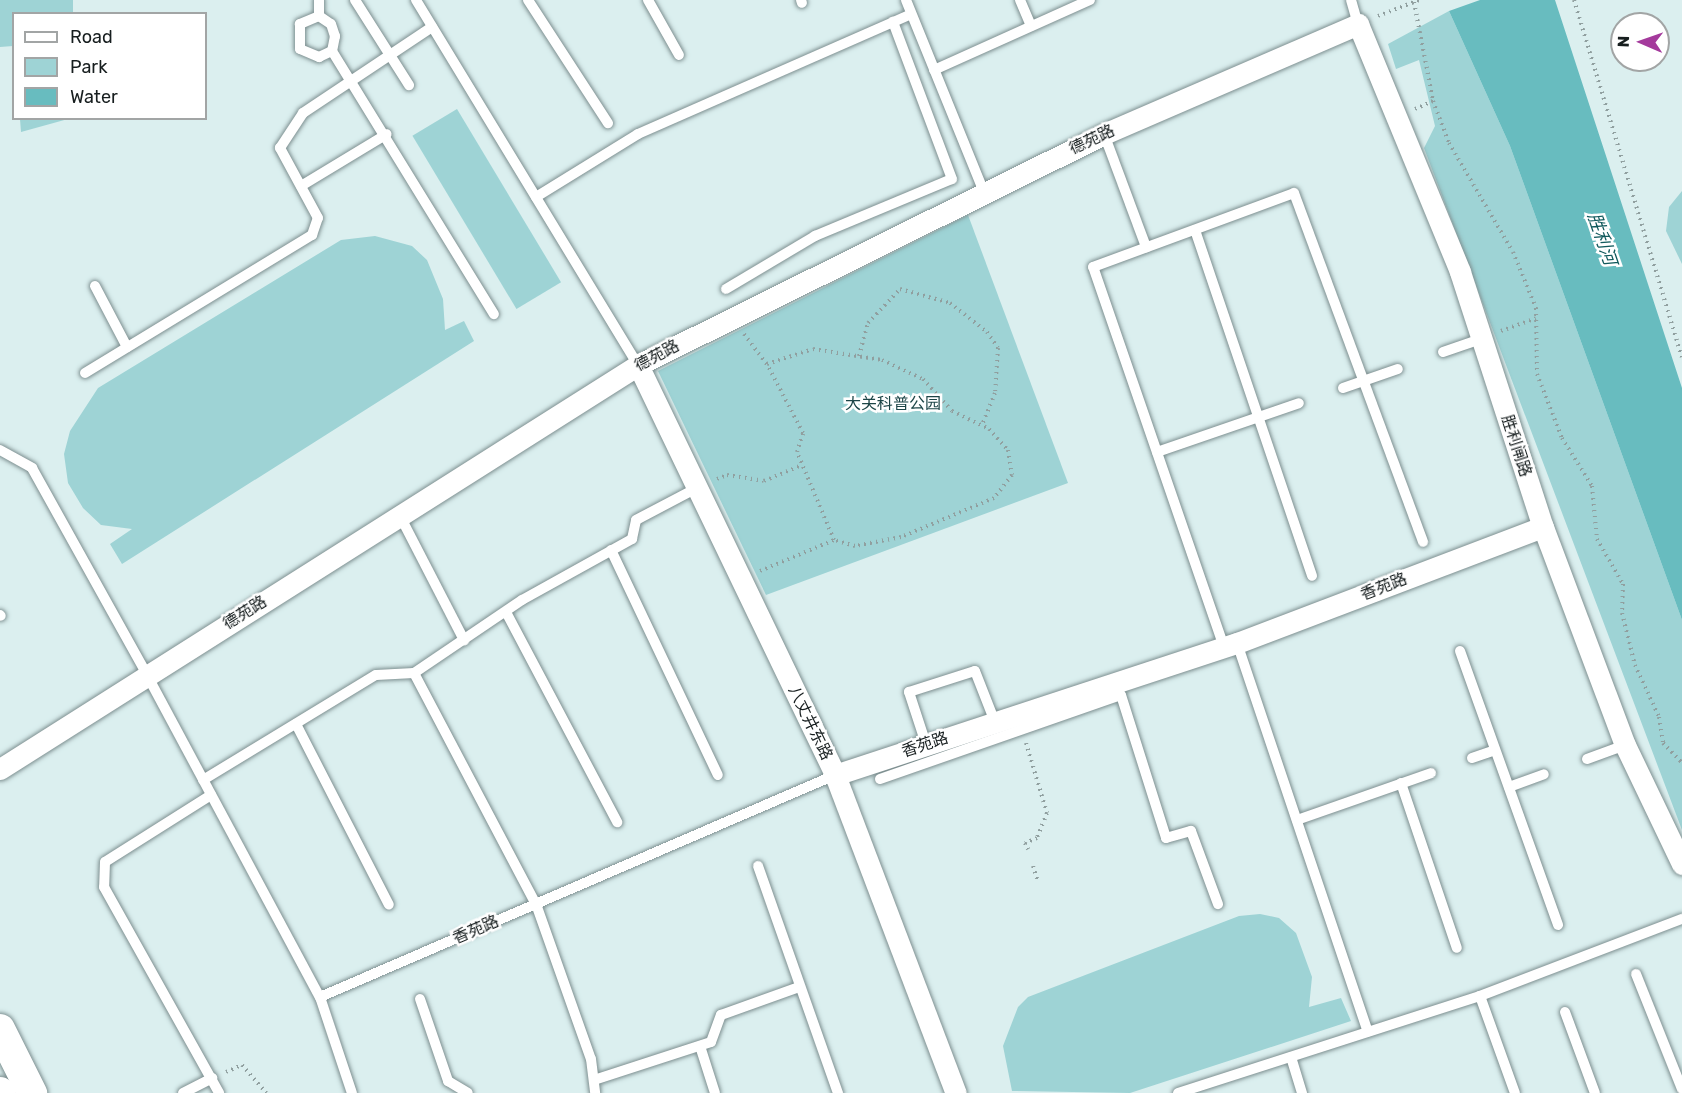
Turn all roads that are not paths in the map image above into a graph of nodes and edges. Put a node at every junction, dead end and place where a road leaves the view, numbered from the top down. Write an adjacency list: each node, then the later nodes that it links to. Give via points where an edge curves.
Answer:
1 (319, 0): 11 (lane)
2 (355, 0): 18 (lane)
3 (416, 0): 15 (lane)
4 (528, 0): 22 (lane)
5 (648, 0): 17 (lane)
6 (906, 0): 10 (lane)
7 (1020, 0): 14 (lane)
8 (1090, 0): 14 (lane)
9 (1351, 0): 13 (lane)
10 (911, 14): 12 (lane); 19 (lane)
11 (319, 16): 16 (lane, via 331,24); 16 (lane, via 300,24 300,49 319,57)
12 (893, 22): 27 (lane, via 638,134); 31 (lane, via 952,179 815,236)
13 (1358, 24): 24 (street, 德苑路); 33 (street, 胜利闸路, via 1460,272)
14 (1031, 26): 19 (lane)
15 (432, 27): 18 (lane); 27 (lane)
16 (332, 51): 20 (lane)
17 (679, 55)
18 (389, 56): 20 (lane); 21 (lane)
19 (934, 70): 26 (lane)
20 (354, 79): 23 (lane); 25 (lane, via 303,113 280,148)
21 (409, 85)
22 (608, 123)
23 (387, 134): 25 (lane); 32 (lane)
24 (1104, 134): 26 (street, 德苑路); 29 (lane)
25 (301, 186): 34 (lane, via 318,218 312,235)
26 (984, 192): 36 (street, 德苑路)
27 (536, 196): 36 (lane)
28 (1195, 230): 29 (lane); 39 (lane, via 1294,193); 42 (lane)
29 (1146, 247): 44 (lane, via 1093,267)
30 (95, 286): 34 (lane)
31 (726, 289)
32 (494, 314)
33 (1481, 339): 35 (lane); 47 (street, 胜利闸路)
34 (127, 347): 38 (lane)
35 (1443, 352)
36 (638, 365): 45 (street, 八丈井东路); 46 (street, 德苑路)
37 (1398, 369): 39 (lane)
38 (85, 373)
39 (1364, 381): 40 (lane); 48 (lane)
40 (1343, 388)
41 (1299, 403): 42 (lane)
42 (1258, 417): 44 (lane); 50 (lane)
43 (0, 450): 56 (lane, via 32,468)
44 (1157, 452): 53 (lane)
45 (697, 488): 49 (lane, via 636,520 632,539); 68 (street, 八丈井东路)
46 (400, 516): 52 (lane); 56 (street, 德苑路)
47 (1543, 527): 53 (street, 香苑路); 60 (street, 胜利闸路)
48 (1423, 543)
49 (611, 550): 51 (lane); 67 (lane)
50 (1311, 576)
51 (506, 612): 52 (lane); 75 (lane)
52 (464, 639): 55 (lane)
53 (1230, 645): 57 (street, 香苑路); 74 (lane)
54 (1460, 651): 61 (lane)
55 (414, 673): 58 (lane, via 376,675); 78 (lane)
56 (147, 675): 64 (street, 德苑路); 70 (lane)
57 (1010, 722): 59 (street, 香苑路); 59 (lane, via 975,671 909,692); 69 (lane); 79 (lane, via 1121,694 1166,838 1191,831)
58 (296, 724): 70 (lane); 80 (lane)
59 (926, 744): 68 (street, 香苑路)
60 (1625, 745): 63 (lane); 76 (street, 胜利闸路)
61 (1495, 750): 62 (lane); 72 (lane)
62 (1472, 758)
63 (1587, 759)
64 (0, 769)
65 (1431, 773): 71 (lane)
66 (1544, 774): 72 (lane)
67 (718, 775)
68 (835, 775): 78 (lane, 香苑路); 106 (street, 八丈井东路)
69 (880, 778)
70 (203, 780): 73 (lane)
71 (1401, 783): 74 (lane); 83 (lane)
72 (1509, 787): 82 (lane)
73 (211, 795): 87 (lane); 94 (lane, via 105,862 104,887)
74 (1297, 820): 91 (lane)
75 (618, 822)
76 (1682, 864)
77 (758, 866): 85 (lane)
78 (536, 904): 87 (lane, 香苑路); 95 (lane, via 591,1059)
79 (1218, 904)
80 (389, 905)
81 (1682, 919): 86 (lane)
82 (1558, 925)
83 (1457, 948)
84 (1636, 974): 97 (lane)
85 (799, 987): 92 (lane, via 721,1015 711,1042); 105 (lane)
86 (1480, 996): 91 (lane); 110 (lane)
87 (320, 997): 101 (lane)
88 (420, 999): 102 (lane, via 448,1081)
89 (1565, 1012): 111 (lane)
90 (0, 1029): 98 (main road)
91 (1368, 1032): 93 (lane)
92 (700, 1046): 95 (lane); 104 (lane)
93 (1291, 1057): 96 (lane); 109 (lane)
94 (212, 1078): 99 (lane); 100 (lane)
95 (594, 1080): 103 (lane)
96 (1213, 1082): 107 (lane); 108 (lane)
97 (1682, 1089)
98 (32, 1093)
99 (183, 1093)
100 (219, 1093)
101 (352, 1093)
102 (468, 1093)
103 (596, 1093)
104 (715, 1093)
105 (838, 1093)
106 (956, 1093)
107 (1178, 1093)
108 (1217, 1093)
109 (1302, 1093)
110 (1515, 1093)
111 (1595, 1093)

